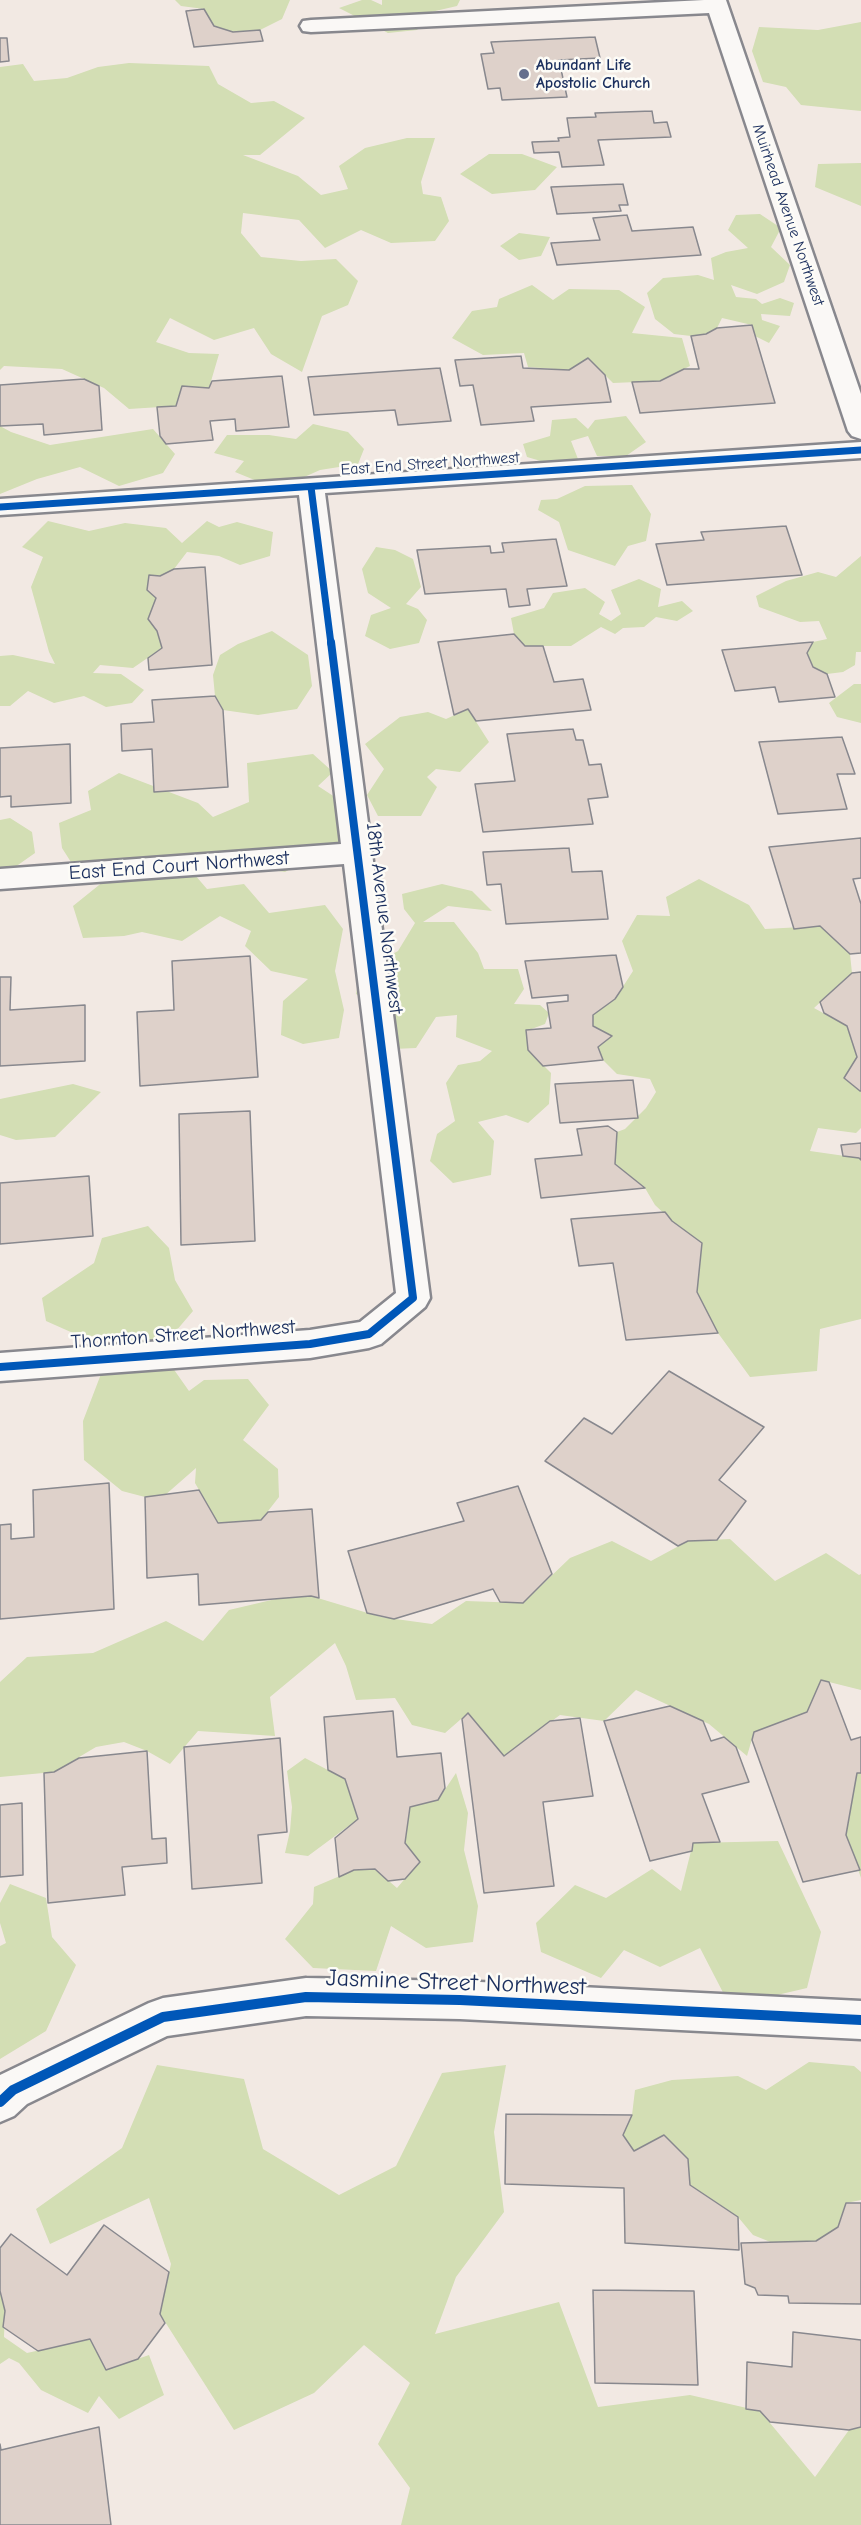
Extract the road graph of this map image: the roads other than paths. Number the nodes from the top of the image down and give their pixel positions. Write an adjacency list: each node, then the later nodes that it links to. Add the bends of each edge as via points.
1 (716, 3): 2 (street, via 524,17); 3 (street, Muirhead Avenue Northwest)
2 (311, 26)
3 (861, 431)
4 (861, 450): 5 (street, East End Street Northwest)
5 (311, 487): 6 (street, East End Street Northwest); 7 (street, 18th Avenue Northwest)
6 (0, 507)
7 (358, 853): 8 (street, East End Court Northwest); 9 (street, 18th Avenue Northwest, via 413,1298)
8 (0, 879)
9 (369, 1334): 10 (street, Thornton Street Northwest, via 310,1344)
10 (0, 1367)
11 (861, 2020): 12 (street, Jasmine Street Northwest, via 460,2000 306,1997 163,2017 13,2090)
12 (0, 2102)

